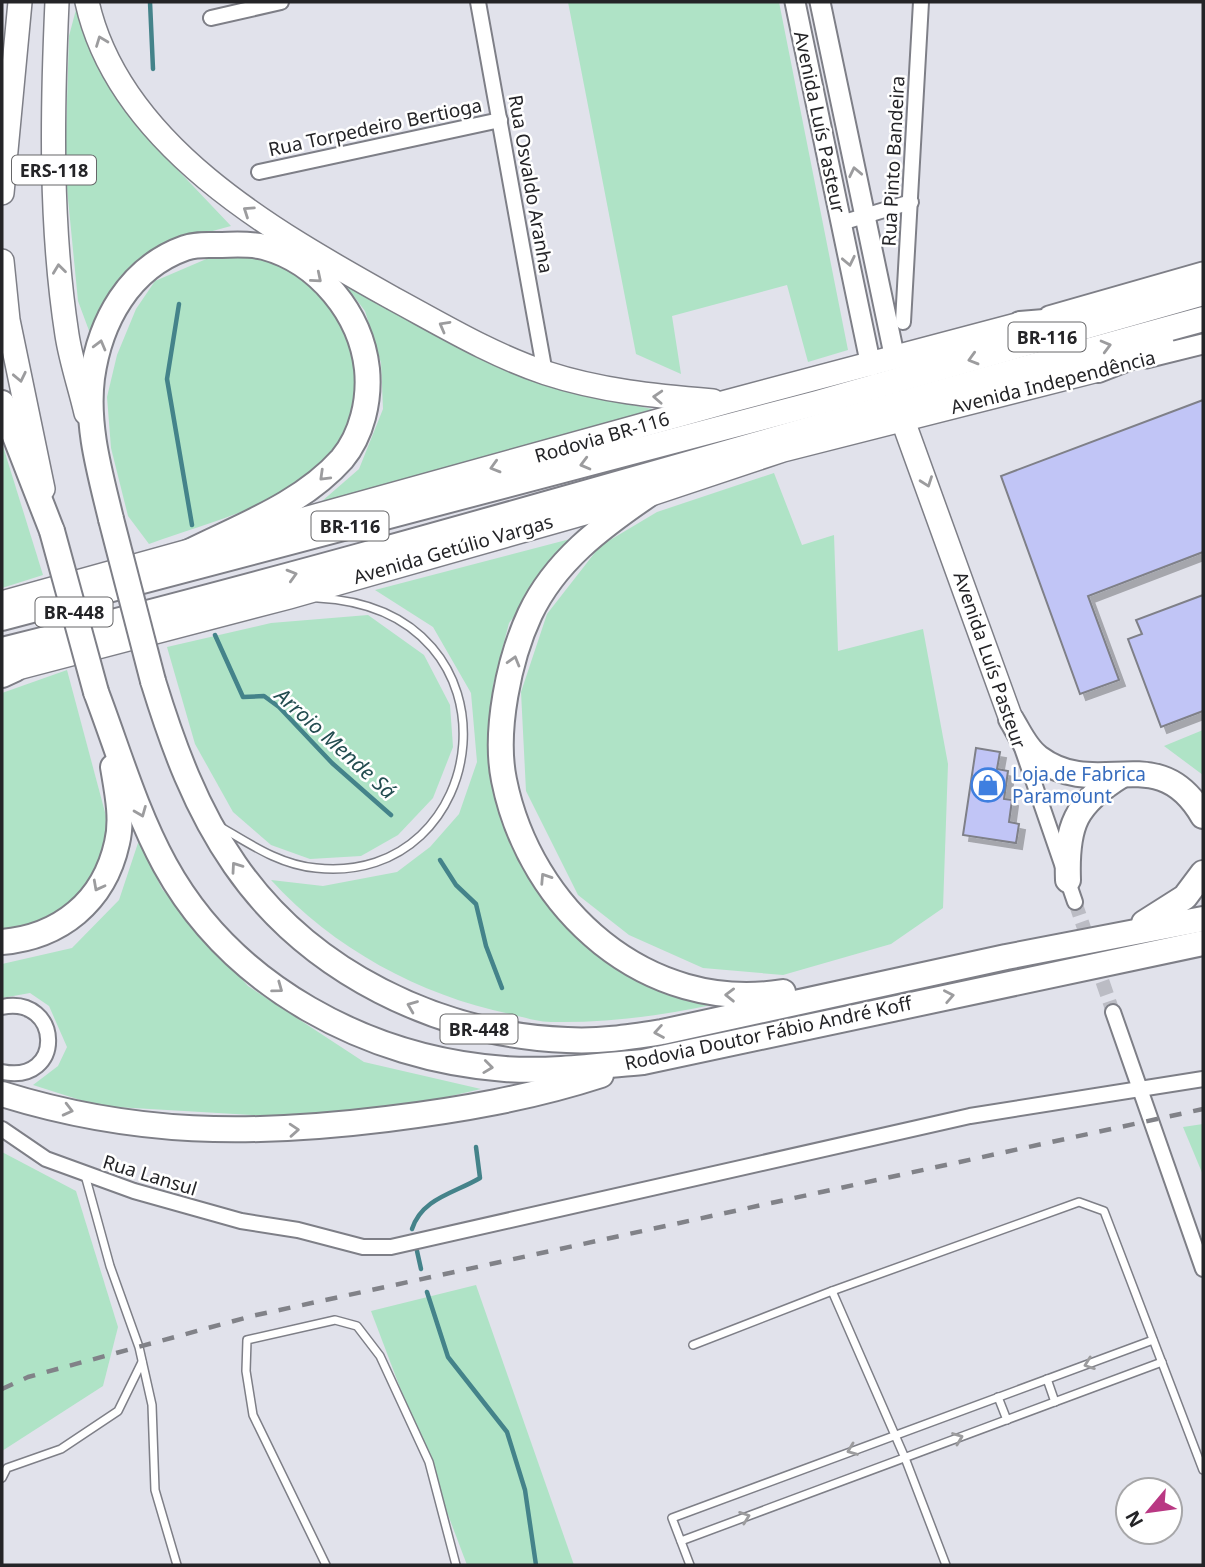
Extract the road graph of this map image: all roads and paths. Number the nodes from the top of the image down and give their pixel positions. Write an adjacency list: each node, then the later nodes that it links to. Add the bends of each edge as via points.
1 (20, 2): 12 (highway, ERS-118)
2 (57, 2): 32 (highway, ERS-118, one-way to 2, via 68,337 58,257 53,88)
3 (87, 2): 28 (highway, one-way to 3, via 486,350 244,209 188,161 141,111 104,50)
4 (281, 2): 9 (street)
5 (478, 2): 10 (street, Rua Osvaldo Aranha)
6 (795, 2): 15 (main road, Avenida Luís Pasteur)
7 (820, 2): 14 (main road, Avenida Luís Pasteur, one-way to 7)
8 (921, 2): 13 (street, Rua Pinto Bandeira)
9 (211, 18)
10 (500, 120): 11 (street, Rua Torpedeiro Bertioga); 28 (street, Rua Osvaldo Aranha)
11 (259, 172)
12 (2, 193)
13 (911, 202): 14 (street); 21 (street, Rua Pinto Bandeira)
14 (864, 217): 15 (street); 25 (main road, Avenida Luís Pasteur)
15 (841, 223): 26 (main road, Avenida Luís Pasteur, one-way to 26)
16 (2, 261): 35 (highway, one-way to 35, via 8,320)
17 (1203, 272): 22 (main road, Rodovia BR-116)
18 (1203, 293): 19 (highway, Rodovia BR-116 / BR-116)
19 (1122, 316): 22 (highway, BR-116); 39 (highway, Rodovia BR-116 / BR-116, one-way to 39, via 804,407)
20 (1203, 319): 40 (highway, BR-116, one-way to 20, via 227,594)
21 (903, 323)
22 (1020, 324): 25 (highway, Rodovia BR-116)
23 (1203, 328): 27 (highway, BR-116)
24 (1203, 344): 27 (main road, Avenida Independência)
25 (895, 359): 26 (highway, Rodovia BR-116)
26 (871, 366): 29 (highway, Rodovia BR-116)
27 (1098, 370): 31 (highway, Avenida Independência)
28 (545, 373): 29 (highway, one-way to 28, via 643,396)
29 (726, 402): 36 (highway, Rodovia BR-116, one-way to 36)
30 (2, 403): 35 (highway)
31 (902, 418): 33 (highway, Avenida Getúlio Vargas, via 783,450); 41 (highway, Avenida Luís Pasteur, one-way to 41)
32 (92, 436): 34 (highway, ERS-118); 36 (highway, one-way to 36, via 92,380 105,326 138,276 161,259 200,243 265,247 311,272 346,307 358,331 368,385 366,409 344,457 289,502)
33 (648, 495): 37 (highway, Avenida Getúlio Vargas); 52 (highway, one-way to 33, via 824,985 767,995 720,995 643,971 610,952 571,915 542,874 520,831 503,779 502,735 506,688 526,626 568,557)
34 (111, 519): 45 (highway, Rodovia Doutor Fábio André Koff / BR-448, bridge, via 153,681 183,770)
35 (52, 531): 42 (highway, Rodovia Doutor Fábio André Koff / BR-448, bridge)
36 (189, 552): 38 (highway, Rodovia BR-116)
37 (289, 597): 40 (highway, Avenida Getúlio Vargas); 45 (lane, via 351,600 404,623 427,642 441,659 463,714 457,782 411,842 359,867 315,868 290,863 269,856)
38 (2, 603)
39 (2, 618)
40 (5, 666)
41 (1011, 719): 43 (highway, via 1029,748 1055,768 1077,774); 47 (street, Avenida Luís Pasteur)
42 (108, 725): 50 (highway, one-way to 50, via 119,810 117,843 96,892 82,910 49,932); 55 (highway, Rodovia Doutor Fábio André Koff / BR-448, one-way to 55, via 143,818 187,900 212,932 282,992 347,1031 438,1059 506,1069)
43 (1123, 775): 44 (highway, via 1144,772 1177,785 1193,797); 47 (highway, via 1089,798 1073,821 1067,848)
44 (1203, 816)
45 (207, 818): 52 (highway, Rodovia Doutor Fábio André Koff / BR-448, one-way to 45, via 615,1039 569,1041 487,1031 397,1000 317,951 255,892)
46 (1203, 873): 49 (highway, via 1185,897)
47 (1071, 891)
48 (1203, 919): 49 (highway, Rodovia Doutor Fábio André Koff / BR-448)
49 (1125, 933): 52 (highway, Rodovia Doutor Fábio André Koff / BR-448)
50 (2, 942)
51 (1203, 943): 55 (highway, Rodovia Doutor Fábio André Koff / BR-448, one-way to 51)
52 (845, 992)
53 (2, 1007): 56 (street, via 34,1010 49,1042 37,1067 16,1074)
54 (1113, 1012): 58 (street)
55 (643, 1062): 59 (highway, BR-448, one-way to 55, via 117,1122 177,1129 289,1130 446,1112 546,1093)
56 (2, 1072)
57 (1203, 1079): 58 (street, Rua Lansul)
58 (1140, 1088): 61 (street, Rua Lansul, via 970,1116 391,1247 363,1247 202,1212); 62 (street)
59 (2, 1094)
60 (2, 1129): 61 (street, Rua Lansul, via 46,1159)
61 (85, 1175): 66 (lane)
62 (1203, 1269)
63 (832, 1291): 64 (lane, via 1079,1202 1104,1211); 65 (lane); 72 (lane)
64 (1153, 1340): 67 (lane); 68 (lane, one-way to 68)
65 (693, 1345)
66 (142, 1361): 75 (lane, via 117,1411 61,1449 7,1468); 77 (lane, via 152,1405 155,1490)
67 (1162, 1362): 70 (lane); 74 (lane)
68 (1047, 1379): 69 (lane); 70 (lane)
69 (998, 1397): 71 (lane); 72 (lane)
70 (1055, 1402): 71 (lane)
71 (1007, 1420): 73 (lane, one-way to 71)
72 (892, 1434): 73 (lane); 76 (lane, one-way to 76, via 672,1518)
73 (905, 1458): 76 (lane, one-way to 73); 81 (lane)
74 (1203, 1470)
75 (2, 1478)
76 (681, 1541): 80 (lane)
77 (177, 1565)
78 (326, 1565): 79 (lane, via 253,1415 247,1340 335,1320 356,1326 380,1356 429,1462)
79 (456, 1565)
80 (690, 1565)
81 (946, 1565)

